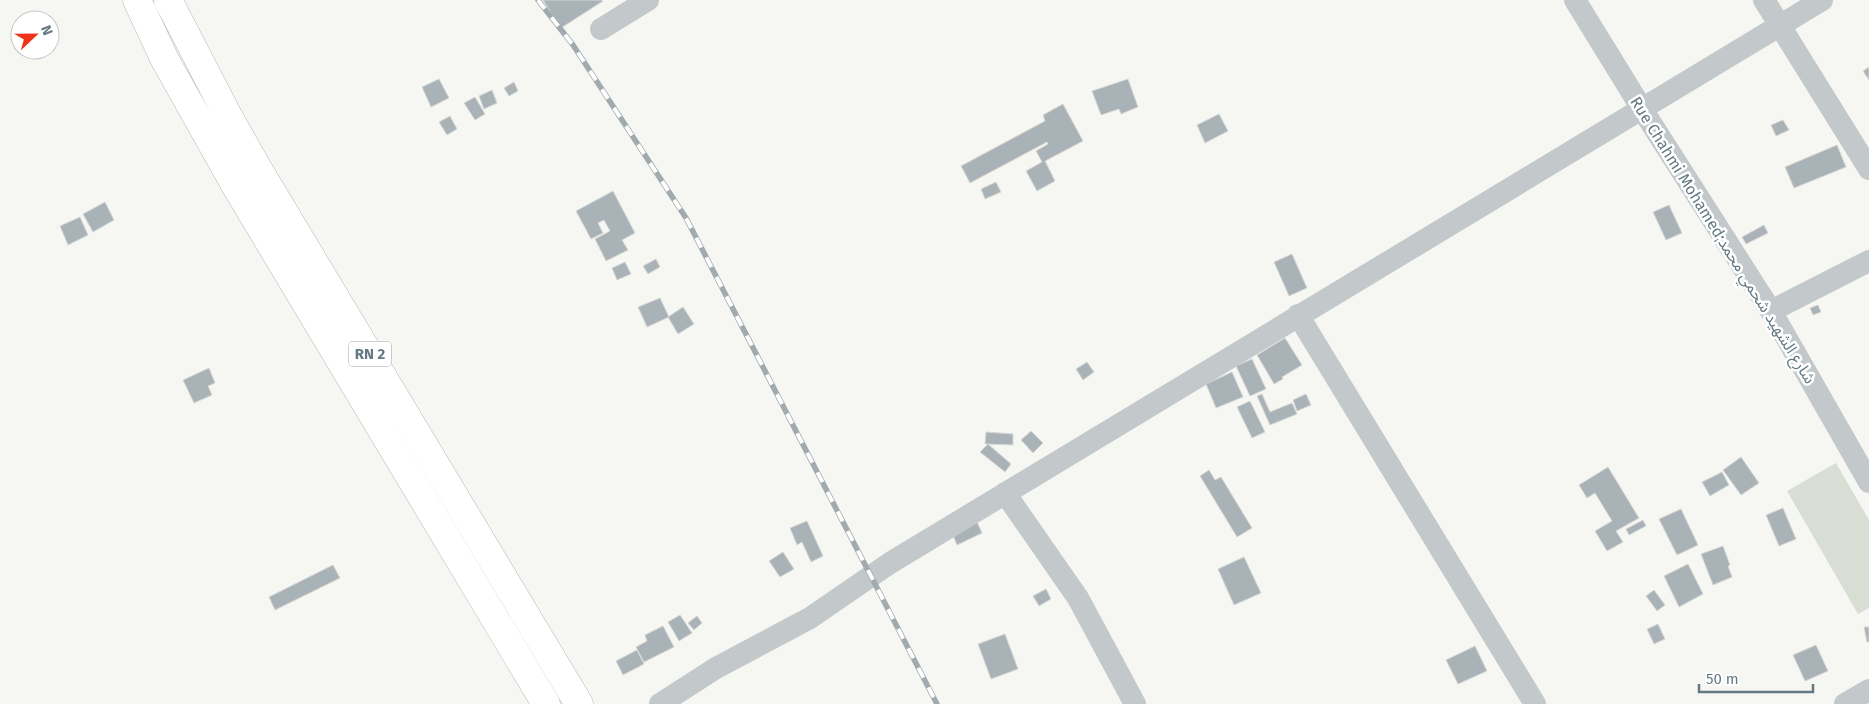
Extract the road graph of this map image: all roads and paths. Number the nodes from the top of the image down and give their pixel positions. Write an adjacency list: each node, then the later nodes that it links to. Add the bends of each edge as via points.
1 (136, 0): 17 (highway, RN 2, via 165,60 234,183)
2 (168, 0): 18 (highway, RN 2, via 258,168)
3 (648, 0): 8 (street)
4 (1575, 0): 9 (street, Rue Chahmi Mohamed;شارع الشهيد شحمي محمد)
5 (1764, 0): 7 (street)
6 (1822, 0): 7 (street)
7 (1779, 25): 9 (street); 10 (street)
8 (601, 29)
9 (1642, 109): 12 (street, Rue Chahmi Mohamed;شارع الشهيد شحمي محمد); 13 (street)
10 (1869, 169)
11 (1869, 261): 12 (street)
12 (1771, 311): 14 (street, Rue Chahmi Mohamed;شارع الشهيد شحمي محمد)
13 (1298, 315): 15 (street); 21 (street)
14 (1869, 482)
15 (1005, 493): 19 (street, via 890,563 810,618 716,668); 20 (street, via 1078,598)
16 (1869, 690): 22 (street)
17 (546, 704)
18 (579, 704)
19 (660, 704)
20 (1135, 704)
21 (1535, 704)
22 (1845, 704)

